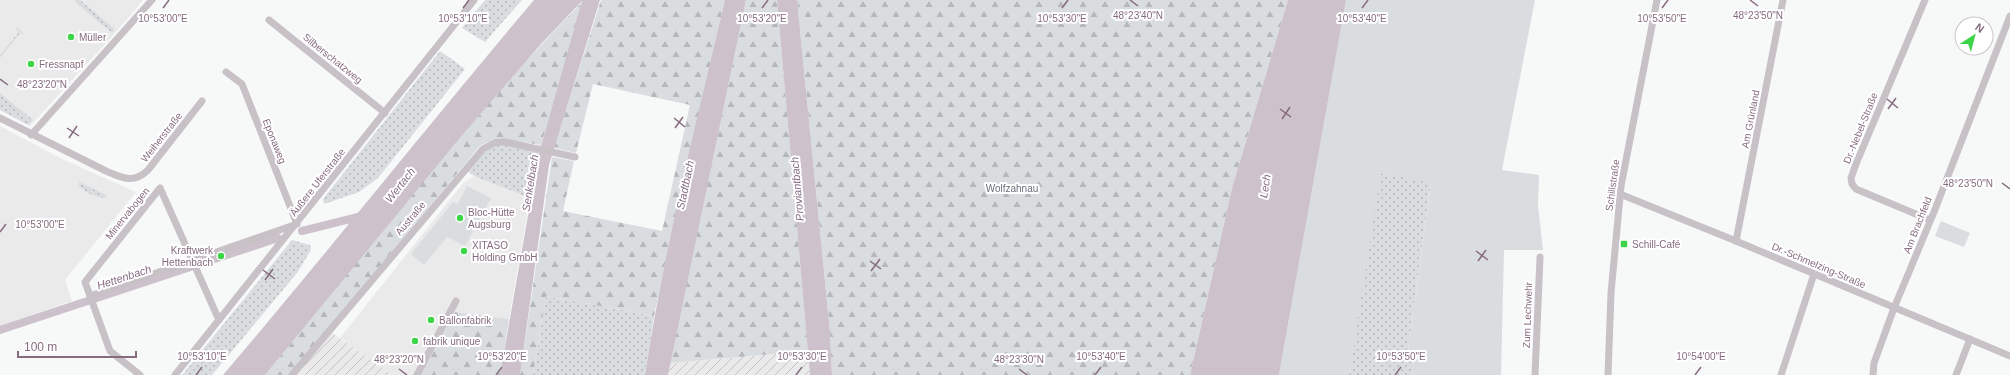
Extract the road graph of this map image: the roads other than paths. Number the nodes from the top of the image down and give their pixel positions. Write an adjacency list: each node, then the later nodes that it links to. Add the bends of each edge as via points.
1 (152, 0): 12 (street)
2 (474, 0): 10 (street, Äußere Uferstraße)
3 (1657, 0): 14 (street, Schillstraße)
4 (1782, 0): 17 (street, Am Grünland)
5 (1925, 0): 15 (street, Dr.-Nebel-Straße, via 1851,178 1856,189)
6 (2010, 16): 15 (street, Am Brachfeld)
7 (269, 20): 10 (street, Silberschatzweg)
8 (226, 72): 16 (street, Eponaweg, via 242,84)
9 (202, 101): 12 (street, Weiherstraße, via 148,170 136,179 129,180 115,175)
10 (385, 113): 16 (street, Äußere Uferstraße)
11 (0, 118): 12 (street, Weiherstraße)
12 (31, 134)
13 (575, 157): 29 (street, Austraße, via 505,142 496,142 483,148)
14 (1620, 194): 17 (street, Dr.-Schmelzing-Straße); 32 (street, Schillstraße, via 1611,293)
15 (1930, 220): 23 (street, Am Brachfeld)
16 (297, 224): 19 (street); 24 (street, Äußere Uferstraße)
17 (1736, 241): 20 (street, Dr.-Schmelzing-Straße)
18 (1540, 257): 31 (street, Zum Lechwehr)
19 (192, 260): 21 (street); 21 (street, Minervabogen, via 160,188 85,282); 24 (street)
20 (1814, 274): 23 (street, Dr.-Schmelzing-Straße); 33 (street)
21 (90, 296): 27 (street, via 110,351)
22 (456, 301): 30 (street)
23 (1894, 308): 25 (street, Dr.-Schmelzing-Straße); 34 (street, Am Brachfeld, via 1874,363)
24 (218, 320): 28 (street, Äußere Uferstraße)
25 (1970, 339): 26 (street, Dr.-Schmelzing-Straße); 35 (street)
26 (2010, 356)
27 (140, 375)
28 (175, 375)
29 (292, 375)
30 (417, 375)
31 (1535, 375)
32 (1608, 375)
33 (1781, 375)
34 (1873, 375)
35 (1956, 375)

